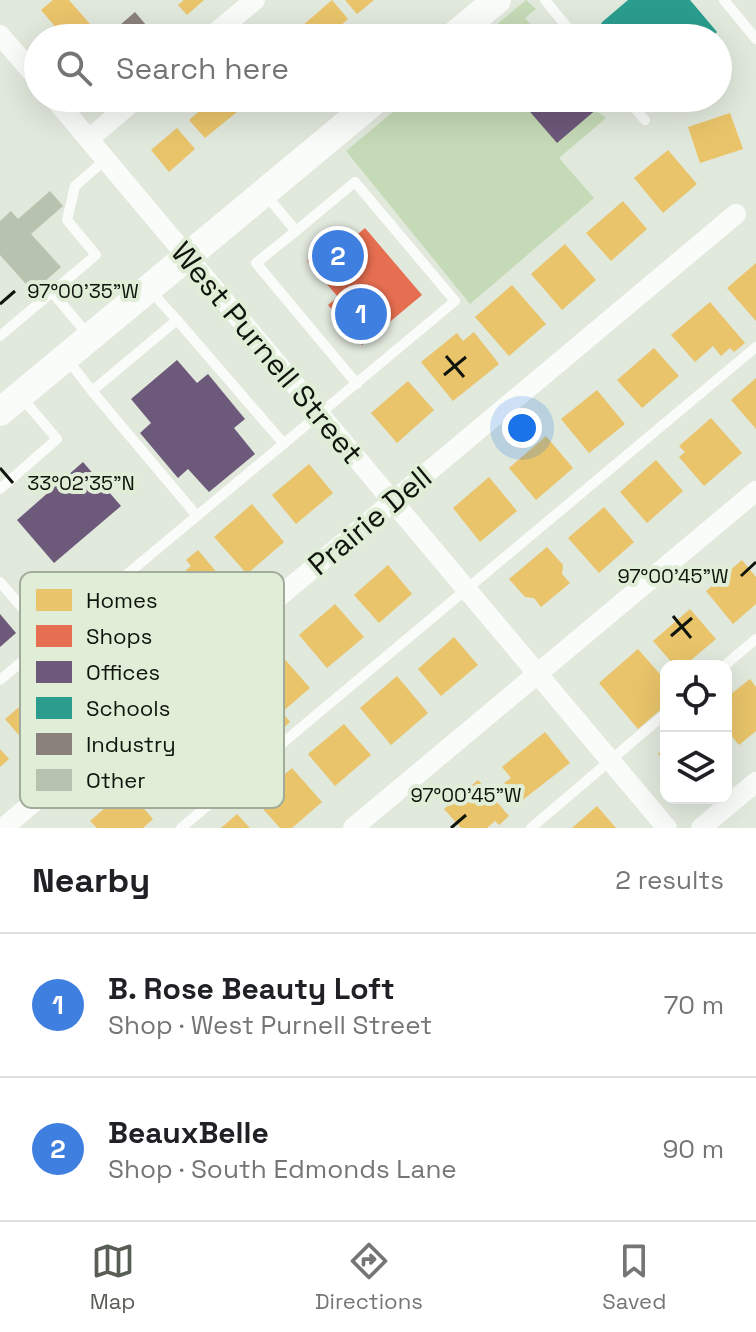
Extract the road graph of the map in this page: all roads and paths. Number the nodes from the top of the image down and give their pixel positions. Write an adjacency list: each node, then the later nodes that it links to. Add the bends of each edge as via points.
1 (255, 0): 5 (street)
2 (497, 0): 6 (street)
3 (545, 0): 7 (lane)
4 (724, 0): 9 (lane)
5 (226, 24)
6 (468, 24)
7 (565, 24)
8 (0, 35): 10 (street)
9 (756, 39)
10 (8, 60)
11 (66, 112): 16 (street, West Purnell Street)
12 (121, 112): 16 (street)
13 (361, 112): 18 (street)
14 (638, 112): 15 (lane)
15 (645, 120)
16 (89, 139): 17 (street, West Purnell Street)
17 (105, 160): 21 (street, West Purnell Street); 23 (lane, via 75,186 67,220 96,255)
18 (263, 192): 20 (lane); 21 (street)
19 (736, 214): 36 (street, Prairie Dell)
20 (296, 231): 29 (lane, via 256,263); 29 (lane, via 355,182 455,301)
21 (186, 257): 22 (street); 32 (street, West Purnell Street)
22 (148, 288): 24 (lane); 26 (street)
23 (52, 292): 25 (lane); 26 (lane)
24 (177, 320): 30 (lane); 33 (lane)
25 (0, 336)
26 (90, 337): 28 (street)
27 (756, 347): 40 (lane)
28 (66, 357): 30 (lane); 31 (street)
29 (357, 384): 32 (lane)
30 (92, 391): 37 (lane)
31 (10, 404): 34 (lane, via 57,439)
32 (319, 416): 33 (lane); 36 (street, West Purnell Street)
33 (284, 444): 37 (lane)
34 (0, 489)
35 (756, 491): 46 (street)
36 (392, 503): 40 (street, West Purnell Street); 41 (street, Prairie Dell)
37 (197, 516): 38 (lane)
38 (130, 572)
39 (0, 582): 42 (lane)
40 (465, 589): 46 (street, West Purnell Street); 49 (lane)
41 (284, 593)
42 (20, 605)
43 (756, 639): 44 (lane)
44 (731, 660)
45 (20, 663): 47 (lane)
46 (537, 674): 50 (street, West Purnell Street); 56 (street)
47 (0, 680)
48 (660, 718): 50 (lane)
49 (284, 741)
50 (609, 761): 57 (lane); 58 (street, West Purnell Street)
51 (756, 782): 59 (street)
52 (27, 808): 54 (street, Prairie Dell)
53 (205, 808): 55 (lane)
54 (3, 828)
55 (181, 828)
56 (353, 828)
57 (531, 828)
58 (667, 828)
59 (701, 828)

